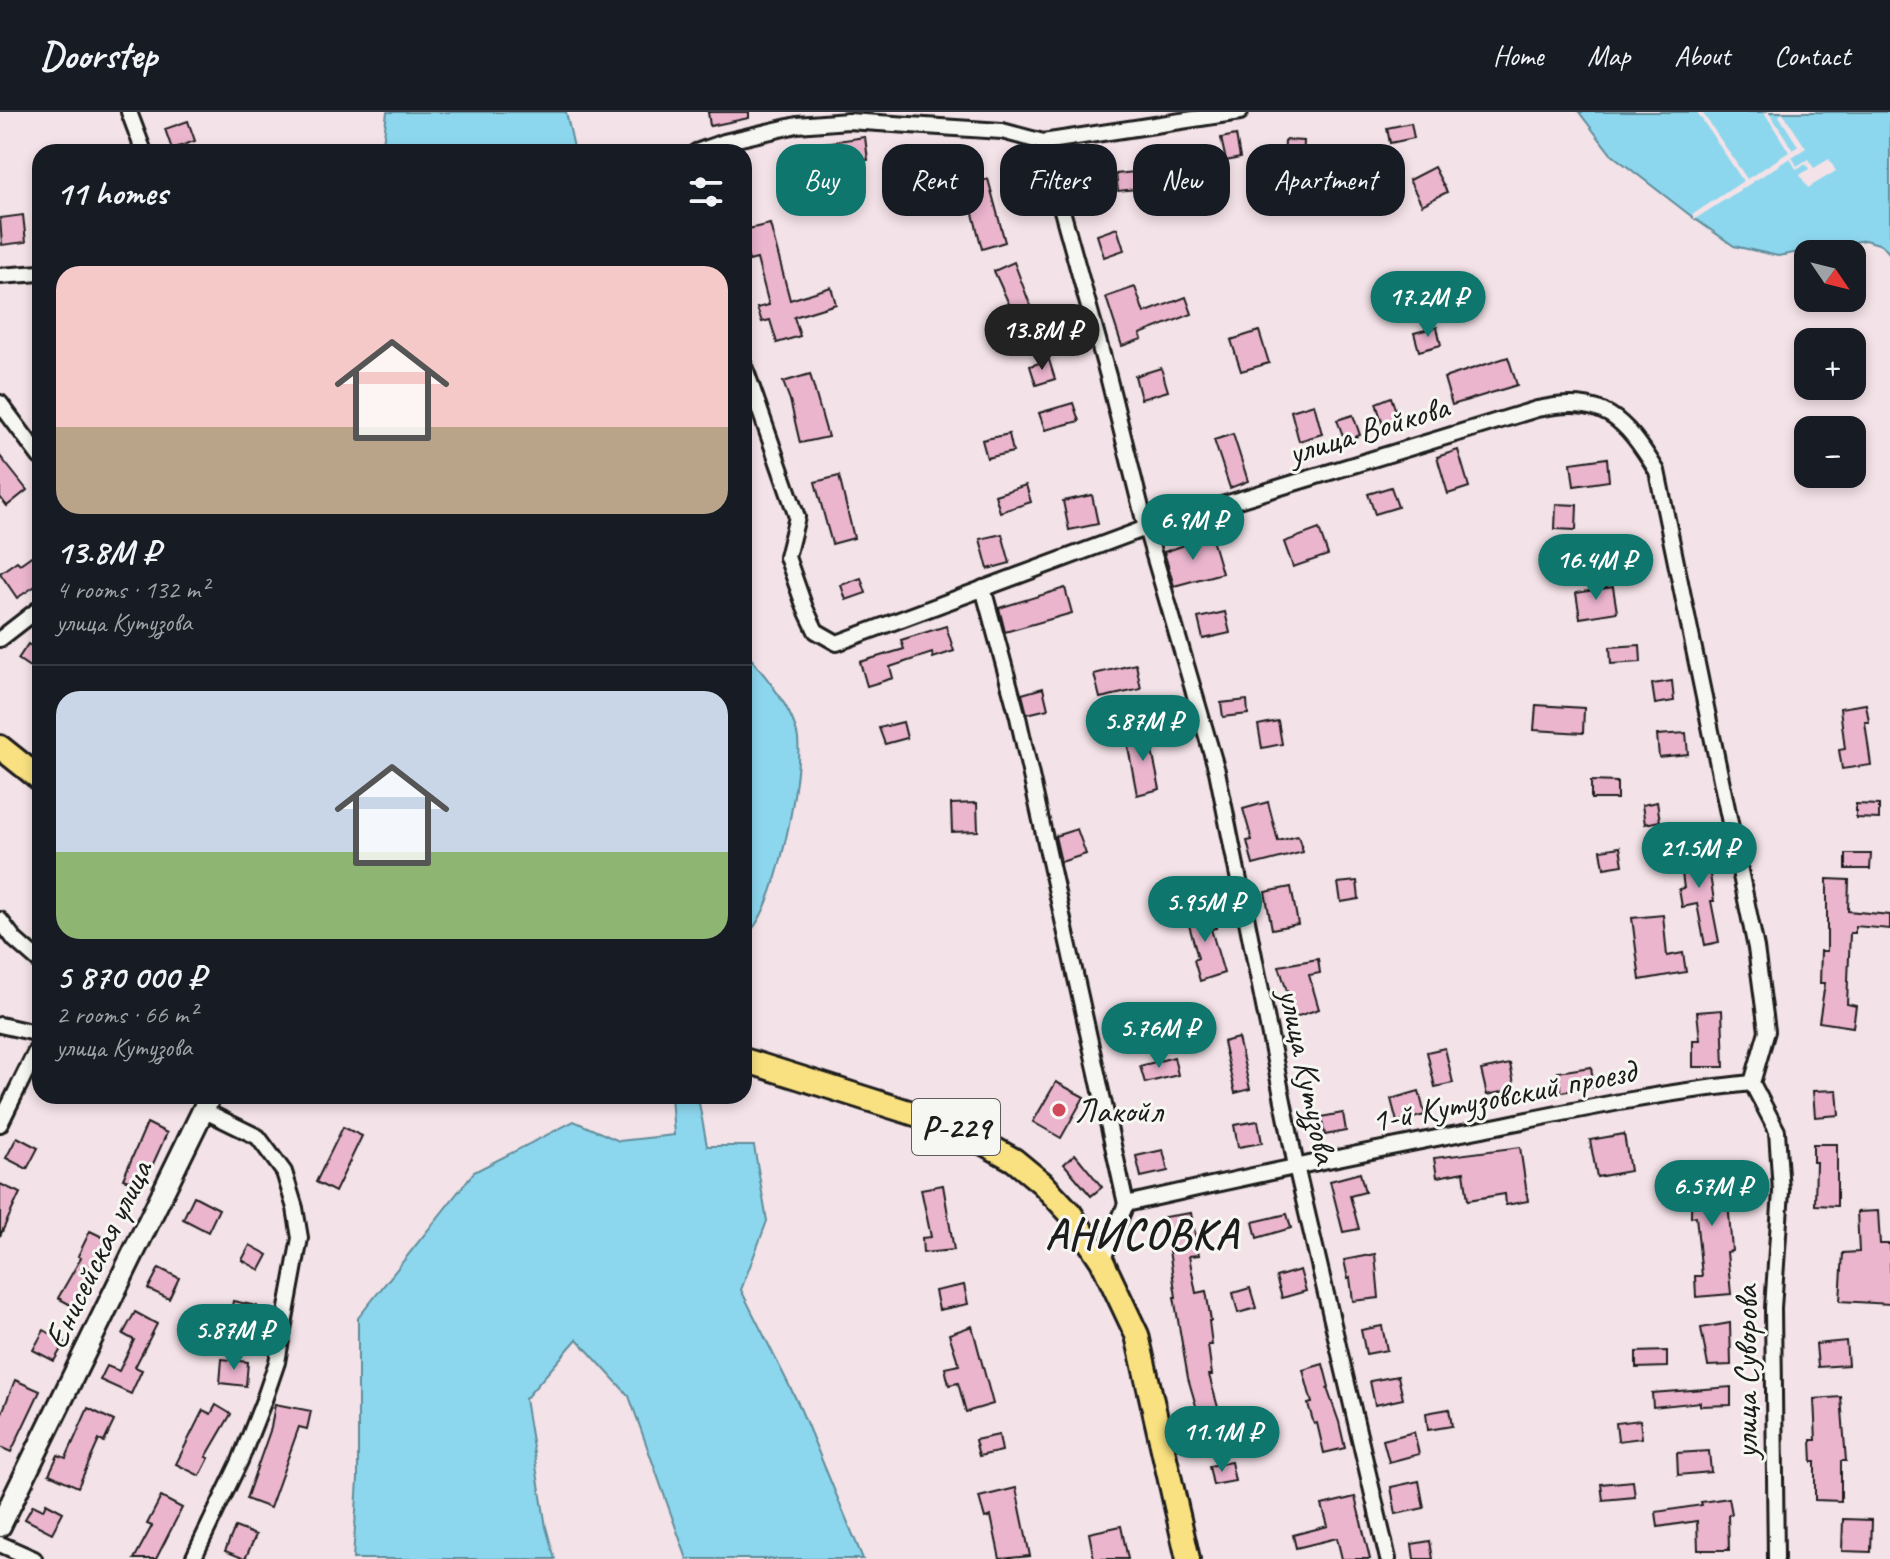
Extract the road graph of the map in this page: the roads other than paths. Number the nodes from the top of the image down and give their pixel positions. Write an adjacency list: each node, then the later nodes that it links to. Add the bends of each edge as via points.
1 (129, 112): 4 (street)
2 (1240, 112): 3 (street)
3 (1043, 142): 5 (street, via 1002,131 848,121 797,125); 11 (street, улица Кутузова)
4 (141, 144)
5 (726, 144)
6 (32, 274): 7 (street)
7 (0, 276)
8 (752, 388): 12 (street, улица Войкова, via 797,517 787,557 816,631 837,643)
9 (0, 403): 10 (street)
10 (32, 446)
11 (1146, 528): 12 (street, улица Войкова); 23 (street, улица Войкова, via 1537,409 1572,404 1604,410 1639,442 1657,471 1756,948 1767,1031); 27 (street, улица Кутузова, via 1217,771)
12 (983, 588): 28 (street, via 1018,717)
13 (32, 614): 14 (street)
14 (0, 639)
15 (0, 747): 16 (main road)
16 (32, 773)
17 (0, 920): 18 (street)
18 (32, 955)
19 (0, 1025): 20 (street)
20 (32, 1032)
21 (32, 1059): 26 (street)
22 (754, 1063): 29 (main road, Р-229, via 953,1126 1014,1160 1070,1213)
23 (1752, 1083): 27 (street, 1-й Кутузовский проезд, via 1672,1092); 36 (street, улица Суворова, via 1777,1131 1781,1191 1773,1308)
24 (206, 1104): 30 (street, Енисейская улица)
25 (208, 1104): 33 (street, via 258,1137 284,1172 300,1238 273,1375 240,1461)
26 (0, 1124)
27 (1296, 1166): 28 (street, 1-й Кутузовский проезд); 35 (street, улица Кутузова)
28 (1126, 1204): 29 (street)
29 (1102, 1261): 34 (main road, Р-229, via 1137,1335)
30 (0, 1526)
31 (0, 1544): 32 (street)
32 (34, 1559)
33 (193, 1559)
34 (1188, 1559)
35 (1388, 1559)
36 (1776, 1559)

